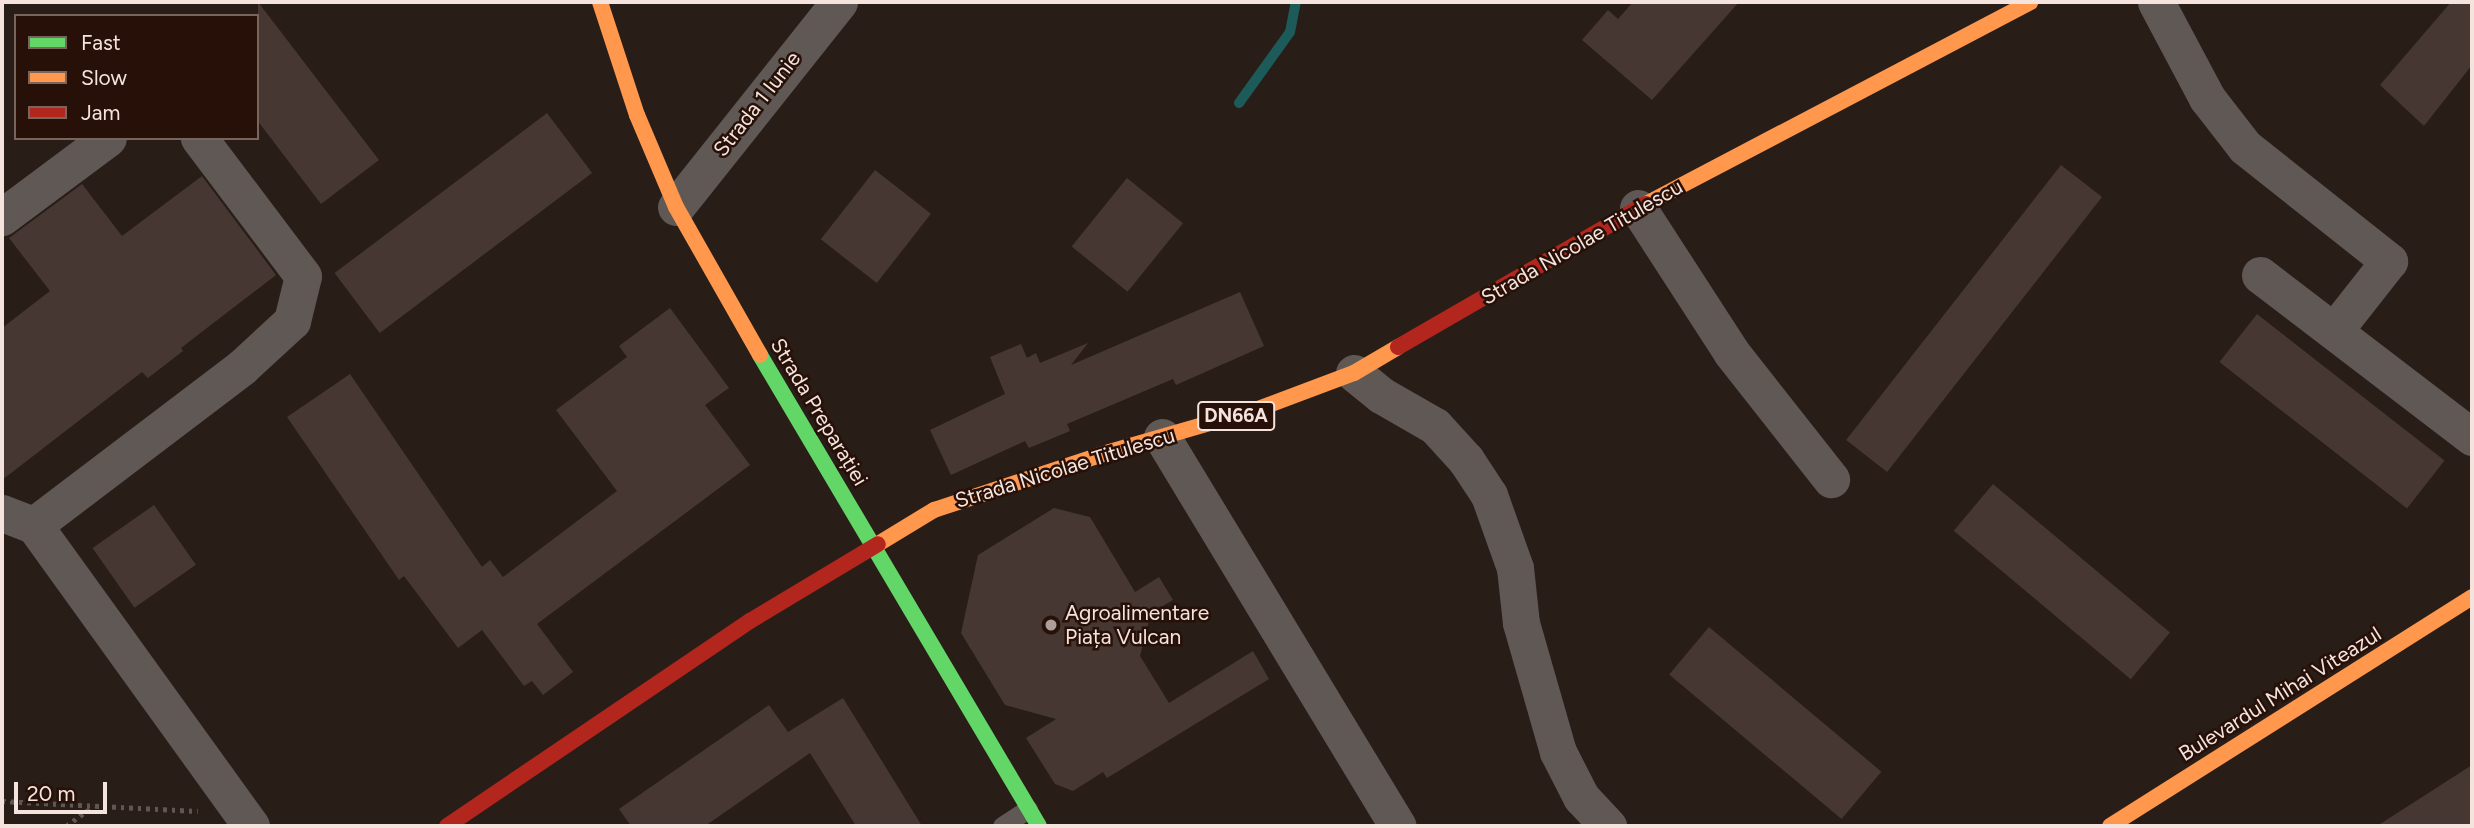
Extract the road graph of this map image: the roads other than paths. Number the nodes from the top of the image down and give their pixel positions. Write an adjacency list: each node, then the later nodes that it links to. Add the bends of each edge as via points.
1 (600, 2): 7 (main road, Strada Preparației, via 637,115)
2 (839, 2): 7 (street, Strada 1 Iunie)
3 (2156, 2): 11 (street, via 2207,98 2245,147 2389,261)
4 (2016, 5): 8 (main road, Strada Nicolae Titulescu / DN66A)
5 (105, 140): 9 (street)
6 (201, 140): 16 (street, via 303,276 292,321 242,367)
7 (676, 207): 17 (main road, Strada Preparației)
8 (1639, 208): 12 (main road, Strada Nicolae Titulescu / DN66A); 15 (street, via 1731,352)
9 (2, 217)
10 (2260, 275): 11 (street)
11 (2334, 331): 14 (street)
12 (1354, 373): 13 (main road, Strada Nicolae Titulescu / DN66A, via 1280,402); 25 (street, via 1381,395 1435,426 1489,495 1515,568 1521,622 1558,752 1581,797)
13 (1162, 437): 17 (main road, Strada Nicolae Titulescu / DN66A, via 951,503); 24 (street)
14 (2472, 437)
15 (1831, 479)
16 (18, 519): 20 (street)
17 (873, 544): 19 (main road, Strada Preparației); 21 (main road, Strada Nicolae Titulescu / DN66A, via 715,644)
18 (2472, 597): 26 (main road, Bulevardul Mihai Viteazul)
19 (1028, 809): 22 (lane); 23 (main road, Strada Preparației)
20 (246, 820)
21 (447, 826)
22 (1002, 826)
23 (1039, 826)
24 (1398, 826)
25 (1608, 826)
26 (2110, 826)

